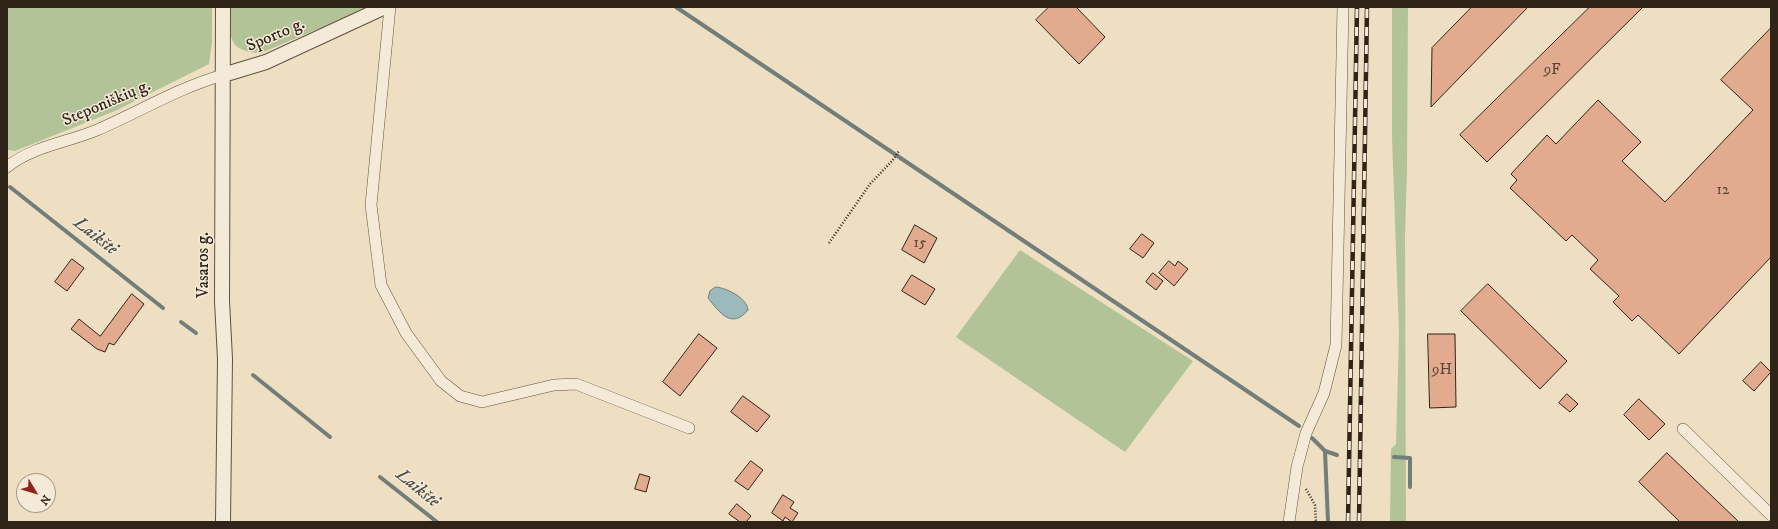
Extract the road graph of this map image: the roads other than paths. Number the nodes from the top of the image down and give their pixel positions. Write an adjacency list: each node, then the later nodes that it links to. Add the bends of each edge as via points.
1 (223, 7): 5 (street, Vasaros g.)
2 (385, 7): 5 (street, Sporto g., via 266,62)
3 (390, 7): 7 (street, via 371,205 382,285 406,333 441,381 460,396 482,402 554,385 576,384)
4 (1343, 7): 11 (street, via 1336,345 1324,393 1306,433)
5 (223, 75): 6 (street, Steponiškių g., via 96,130 28,152); 10 (street, Vasaros g.)
6 (7, 167)
7 (689, 428)
8 (1683, 429): 9 (street)
9 (1771, 515)
10 (223, 522)
11 (1289, 522)

